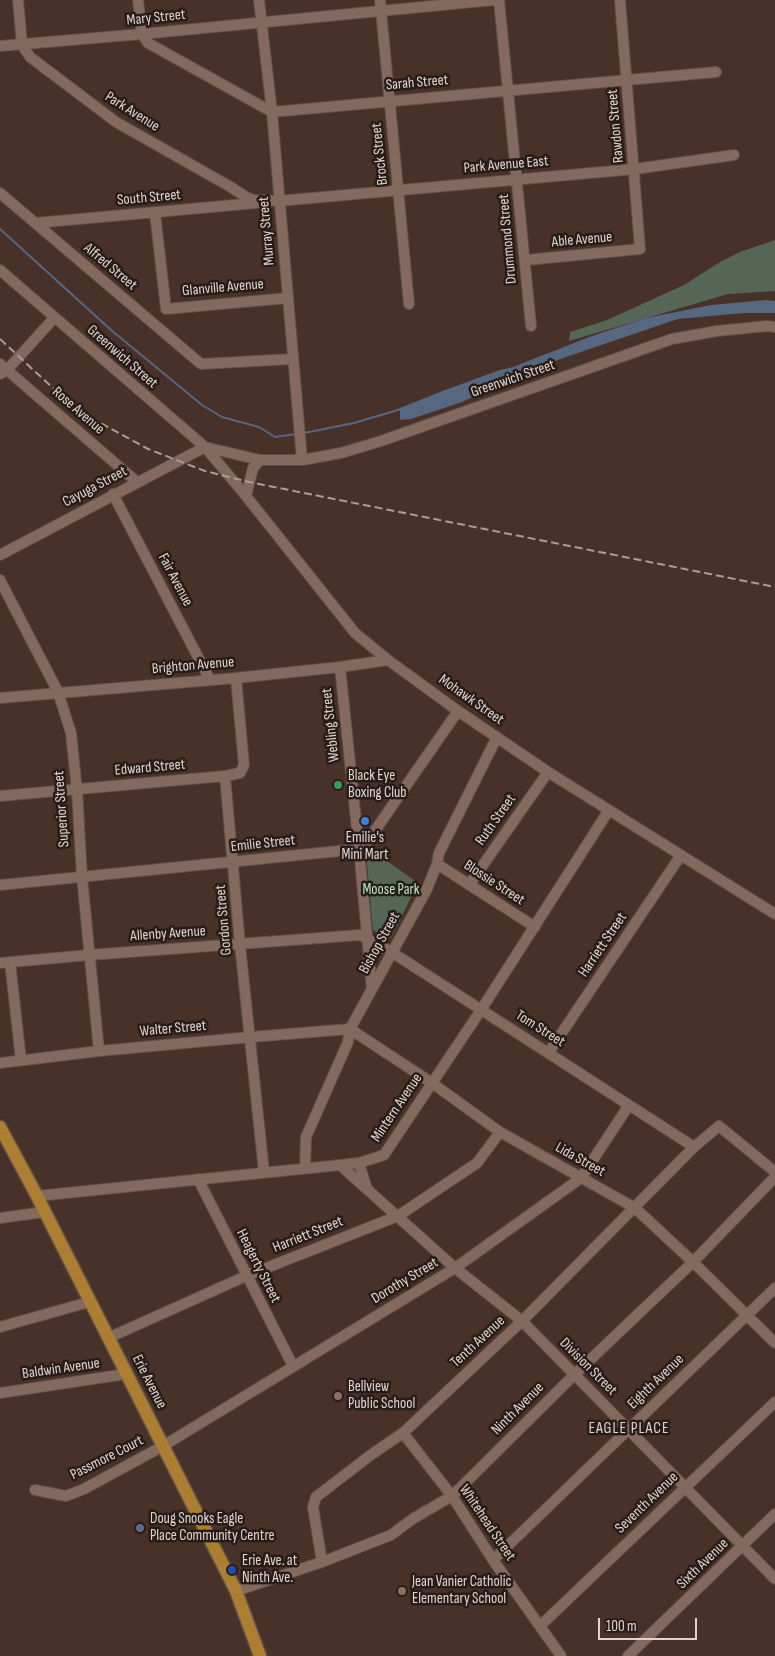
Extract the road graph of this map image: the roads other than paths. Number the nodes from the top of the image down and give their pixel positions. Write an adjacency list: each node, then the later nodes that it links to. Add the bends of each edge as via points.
1 (18, 0): 10 (street)
2 (138, 0): 9 (street)
3 (259, 0): 8 (street, Murray Street)
4 (494, 0): 7 (street, Mary Street)
5 (499, 0): 14 (street, Drummond Street)
6 (620, 0): 13 (street, Rawdon Street)
7 (381, 5): 8 (street, Mary Street); 15 (street, Brock Street)
8 (261, 22): 9 (street, Mary Street); 16 (street, Murray Street)
9 (142, 34): 10 (street, Mary Street); 16 (street, via 148,43)
10 (22, 45): 11 (street, Mary Street); 23 (street, Park Avenue, via 30,57 116,122 248,198)
11 (0, 46)
12 (716, 72): 13 (street, Sarah Street)
13 (626, 79): 14 (street, Sarah Street); 18 (street, Rawdon Street)
14 (508, 90): 15 (street, Sarah Street); 19 (street, Drummond Street)
15 (390, 100): 16 (street, Sarah Street); 20 (street, Brock Street)
16 (272, 112): 22 (street, Murray Street)
17 (734, 155): 18 (street, Park Avenue East)
18 (635, 169): 19 (street, Park Avenue East); 26 (street, Rawdon Street)
19 (518, 179): 20 (street, Park Avenue East); 27 (street, Drummond Street)
20 (399, 189): 22 (street, Park Avenue East); 30 (street, Brock Street)
21 (0, 192): 25 (street, Alfred Street)
22 (279, 201): 23 (street, Park Avenue); 29 (street, Murray Street)
23 (266, 202): 24 (street, South Street)
24 (155, 213): 25 (street, South Street); 29 (street, Glanville Avenue, via 166,308)
25 (35, 223): 34 (street, Alfred Street, via 201,364)
26 (640, 249): 27 (street, Able Avenue)
27 (526, 260): 32 (street, Drummond Street)
28 (0, 270): 31 (street, Greenwich Street)
29 (288, 298): 34 (street, Murray Street)
30 (409, 304)
31 (54, 318): 35 (street); 36 (street, Greenwich Street)
32 (531, 326)
33 (775, 327): 37 (street, Greenwich Street, via 717,331 672,339 381,441 341,453)
34 (292, 359): 37 (street, Murray Street)
35 (2, 369): 39 (street, Rose Avenue)
36 (205, 448): 38 (street, Greenwich Street); 39 (street, Cayuga Street); 41 (street, Mohawk Street)
37 (302, 456): 38 (street, Greenwich Street)
38 (260, 460): 41 (street, via 253,468)
39 (137, 482): 40 (street, Cayuga Street)
40 (113, 494): 42 (street, Cayuga Street); 47 (street, Fair Avenue)
41 (246, 496): 44 (street, Mohawk Street, via 355,633)
42 (0, 555)
43 (0, 580): 48 (street, Superior Street)
44 (388, 660): 45 (street, Brighton Avenue); 50 (street, Mohawk Street)
45 (340, 667): 46 (street, Brighton Avenue); 57 (street, Webling Street)
46 (236, 678): 47 (street, Brighton Avenue); 53 (street, via 244,765 240,773)
47 (210, 680): 48 (street, Brighton Avenue)
48 (58, 692): 49 (street, Brighton Avenue); 54 (street, Superior Street, via 70,733)
49 (0, 698)
50 (458, 711): 51 (street, Mohawk Street); 57 (street)
51 (497, 737): 52 (street, Mohawk Street); 60 (street, Bishop Street, via 439,853)
52 (548, 772): 56 (street, Mohawk Street); 63 (street, Ruth Street)
53 (225, 776): 54 (street, Edward Street); 59 (street, Gordon Street)
54 (77, 790): 55 (street, Edward Street); 61 (street, Superior Street)
55 (0, 796)
56 (609, 810): 58 (street, Mohawk Street); 65 (street, Mintern Avenue)
57 (360, 849): 59 (street, Emilie Street); 66 (street, Webling Street)
58 (681, 855): 64 (street, Mohawk Street); 76 (street, Harriett Street)
59 (234, 862): 61 (street, Emilie Street); 67 (street, Gordon Street)
60 (437, 864): 63 (street, Blossie Street); 68 (street, Bishop Street)
61 (82, 877): 62 (street, Emilie Street); 69 (street, Superior Street)
62 (0, 885)
63 (469, 885): 65 (street, Blossie Street)
64 (775, 914)
65 (535, 927): 72 (street, Mintern Avenue)
66 (368, 938): 67 (street, Allenby Avenue, via 360,934); 68 (street, Tom Street); 71 (street, Webling Street)
67 (240, 945): 69 (street, Allenby Avenue); 74 (street, Gordon Street)
68 (393, 953): 71 (street, Bishop Street); 72 (street, Tom Street)
69 (90, 955): 70 (street, Allenby Avenue); 75 (street, Superior Street)
70 (5, 963): 77 (street)
71 (372, 989): 73 (street, Bishop Street)
72 (481, 1010): 76 (street, Tom Street); 79 (street, Mintern Avenue)
73 (350, 1030): 74 (street, Walter Street); 79 (street, Lida Street); 86 (street, Bishop Street, via 348,1042 306,1137)
74 (250, 1037): 75 (street, Walter Street); 87 (street, Gordon Street)
75 (99, 1051): 77 (street, Walter Street)
76 (549, 1052): 80 (street, Tom Street)
77 (21, 1060): 78 (street, Walter Street)
78 (0, 1063)
79 (432, 1083): 82 (street, Lida Street); 84 (street, Mintern Avenue, via 384,1155)
80 (629, 1105): 83 (street, Tom Street); 90 (street, Dorothy Street)
81 (0, 1127): 93 (main road, Erie Avenue)
82 (500, 1132): 90 (street, Lida Street); 96 (street, Harriett Street, via 477,1163)
83 (694, 1147): 88 (street, Tenth Avenue, via 719,1126); 94 (street, Tenth Avenue)
84 (359, 1163): 85 (street, Mintern Avenue); 92 (street)
85 (340, 1165): 86 (street, Mintern Avenue); 92 (street, Division Street)
86 (305, 1168): 87 (street, Mintern Avenue)
87 (264, 1172): 91 (street, Mintern Avenue)
88 (775, 1172)
89 (775, 1177): 98 (street, Ninth Avenue)
90 (581, 1178): 94 (street, Lida Street); 99 (street, Dorothy Street)
91 (198, 1179): 93 (street, Mintern Avenue); 100 (street, Heagerty Street)
92 (367, 1189): 96 (street, Division Street)
93 (37, 1196): 95 (main road, Erie Avenue)
94 (635, 1208): 98 (street, Lida Street); 104 (street, Tenth Avenue)
95 (44, 1212): 97 (street); 102 (main road, Erie Avenue)
96 (398, 1216): 99 (street, Division Street); 100 (street, Harriett Street)
97 (0, 1218)
98 (693, 1262): 103 (street, Lida Street); 110 (street, Ninth Avenue)
99 (455, 1268): 104 (street, Division Street); 108 (street, Dorothy Street)
100 (246, 1276): 106 (street, Harriett Street); 108 (street, Heagerty Street)
101 (775, 1288): 103 (street, Eighth Avenue)
102 (89, 1302): 105 (street); 106 (main road, Erie Avenue)
103 (746, 1315): 107 (street, Lida Street); 113 (street, Eighth Avenue)
104 (522, 1321): 110 (street, Division Street); 114 (street, Tenth Avenue)
105 (0, 1327)
106 (108, 1338): 109 (main road, Erie Avenue)
107 (775, 1343)
108 (293, 1366): 115 (street, Dorothy Street)
109 (126, 1374): 111 (street, Baldwin Avenue); 115 (main road, Erie Avenue)
110 (574, 1375): 113 (street, Division Street); 118 (street, Ninth Avenue)
111 (0, 1393)
112 (775, 1402): 116 (street, Seventh Avenue)
113 (629, 1429): 116 (street, Division Street); 121 (street, Eighth Avenue)
114 (403, 1433): 118 (street, Whitehead Street); 122 (street, Tenth Avenue, via 316,1497 313,1507)
115 (163, 1446): 117 (street, Passmore Court, via 66,1496); 124 (main road, Erie Avenue)
116 (685, 1486): 120 (street, Division Street); 125 (street, Seventh Avenue)
117 (35, 1490)
118 (452, 1496): 121 (street, Whitehead Street); 122 (street, Ninth Avenue, via 392,1534)
119 (775, 1514): 120 (street, Sixth Avenue)
120 (743, 1546): 123 (street, Division Street); 128 (street, Sixth Avenue)
121 (493, 1560): 125 (street, Whitehead Street)
122 (322, 1562): 124 (street, Ninth Avenue)
123 (775, 1579)
124 (236, 1591): 126 (main road, Erie Avenue)
125 (540, 1626): 127 (street, Whitehead Street)
126 (260, 1656)
127 (561, 1656)
128 (628, 1656)

